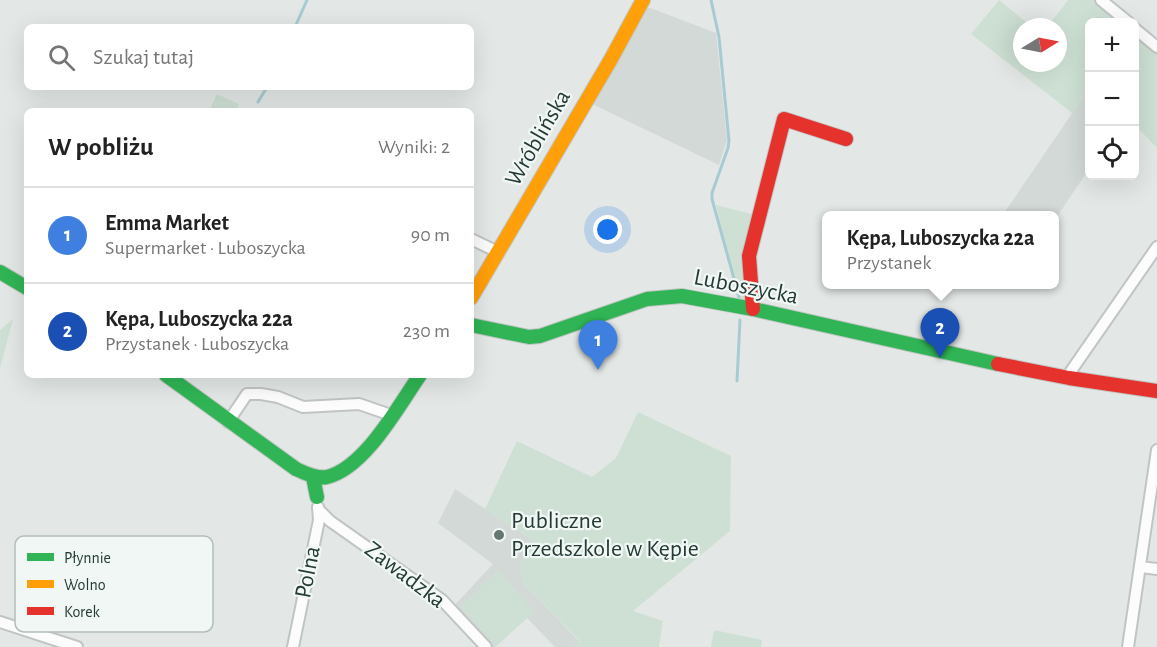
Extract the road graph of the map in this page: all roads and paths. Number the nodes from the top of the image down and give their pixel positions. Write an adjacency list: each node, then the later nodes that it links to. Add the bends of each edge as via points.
1 (643, 0): 9 (street, Wróblińska)
2 (1101, 0): 3 (street)
3 (1123, 18)
4 (1139, 32): 5 (street)
5 (1157, 47)
6 (846, 139): 13 (street, via 784,119 749,256)
7 (474, 241): 9 (street)
8 (1157, 247): 17 (street)
9 (498, 252): 12 (street, Wróblińska)
10 (0, 272): 11 (street)
11 (24, 286)
12 (474, 293)
13 (753, 309): 14 (street, Luboszycka, via 682,296 660,297 540,336); 17 (street, Luboszycka)
14 (474, 326)
15 (170, 378): 20 (street)
16 (418, 378): 19 (street)
17 (1069, 378): 18 (street, Luboszycka)
18 (1157, 391)
19 (391, 415): 20 (street, via 359,404 303,407 278,397 247,394); 22 (street, via 351,465 328,477)
20 (228, 422): 22 (street)
21 (1157, 450): 24 (street)
22 (313, 477): 23 (street)
23 (318, 503): 30 (street, Polna, via 319,520); 31 (street, Zawadzka, via 330,521 442,600)
24 (1141, 567): 25 (street); 32 (street)
25 (1157, 569)
26 (0, 621): 27 (street)
27 (15, 626)
28 (33, 632): 29 (street)
29 (77, 647)
30 (293, 647)
31 (486, 647)
32 (1128, 647)

